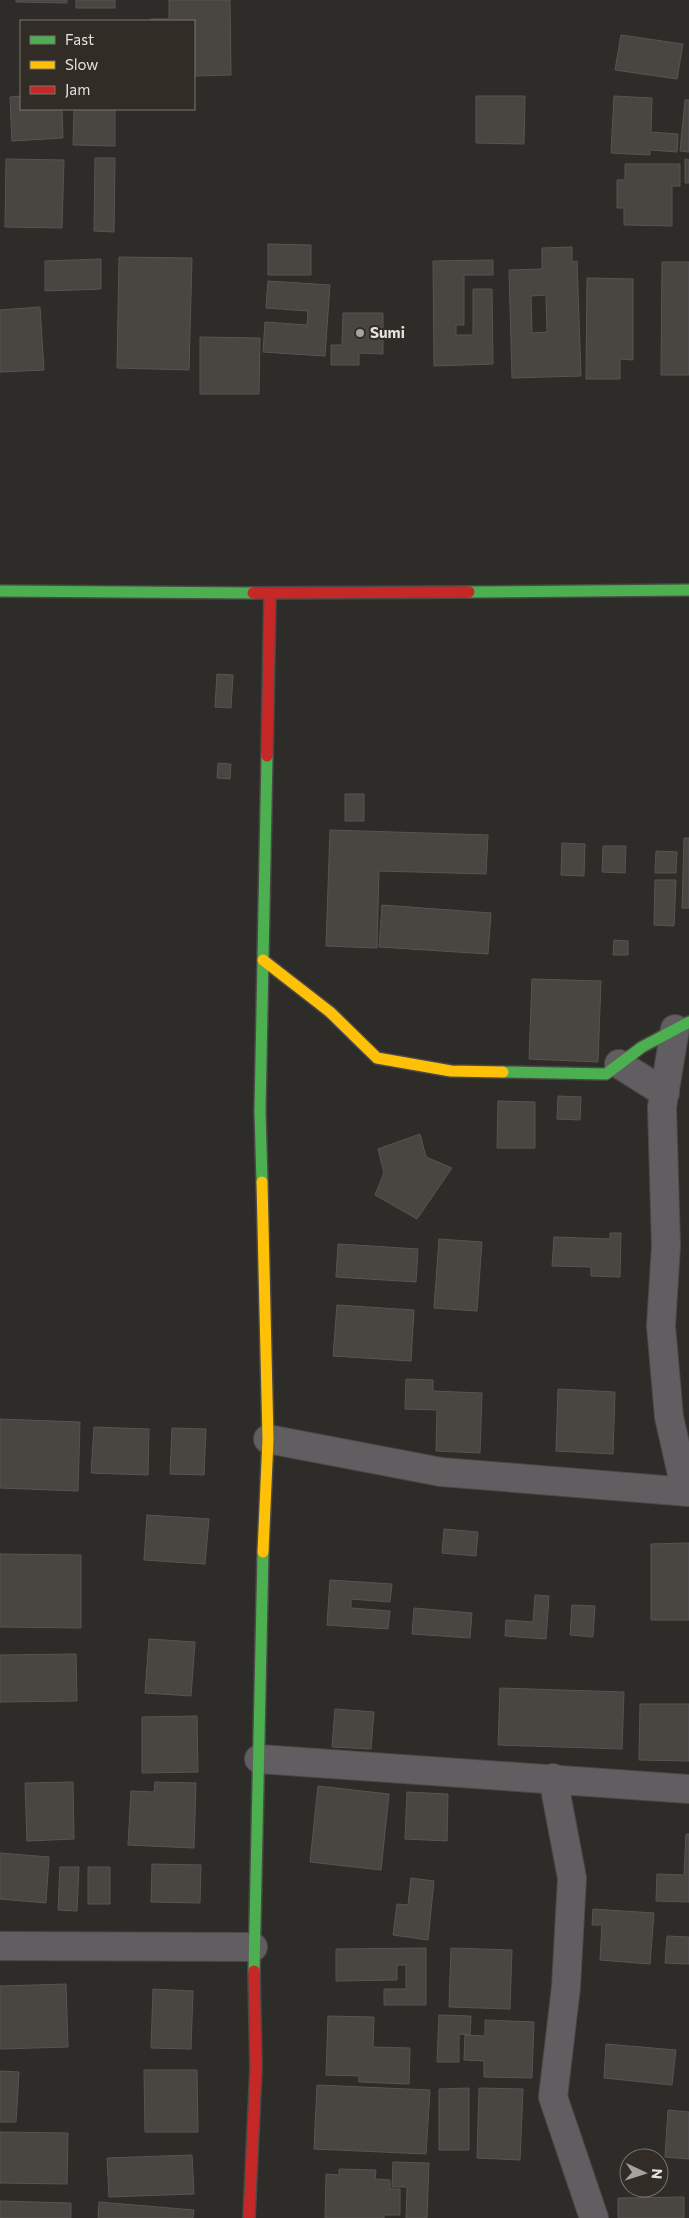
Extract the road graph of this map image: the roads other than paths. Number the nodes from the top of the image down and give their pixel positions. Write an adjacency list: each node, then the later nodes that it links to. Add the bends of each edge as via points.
1 (689, 590): 3 (street)
2 (0, 591): 3 (street)
3 (270, 593): 4 (street)
4 (263, 960): 6 (street, via 330,1012 377,1058 451,1071 606,1074); 8 (street, via 260,1111)
5 (682, 1025): 6 (street); 7 (street)
6 (619, 1064): 7 (street)
7 (664, 1093): 9 (street, via 666,1246 661,1326 669,1417)
8 (268, 1438): 9 (street, via 441,1472); 10 (street)
9 (687, 1492)
10 (258, 1759): 11 (street); 14 (street)
11 (553, 1778): 12 (street); 16 (street, via 572,1878 566,1987 553,2097)
12 (689, 1789)
13 (0, 1946): 14 (street)
14 (253, 1946): 15 (street, via 256,2068)
15 (250, 2218)
16 (594, 2218)

